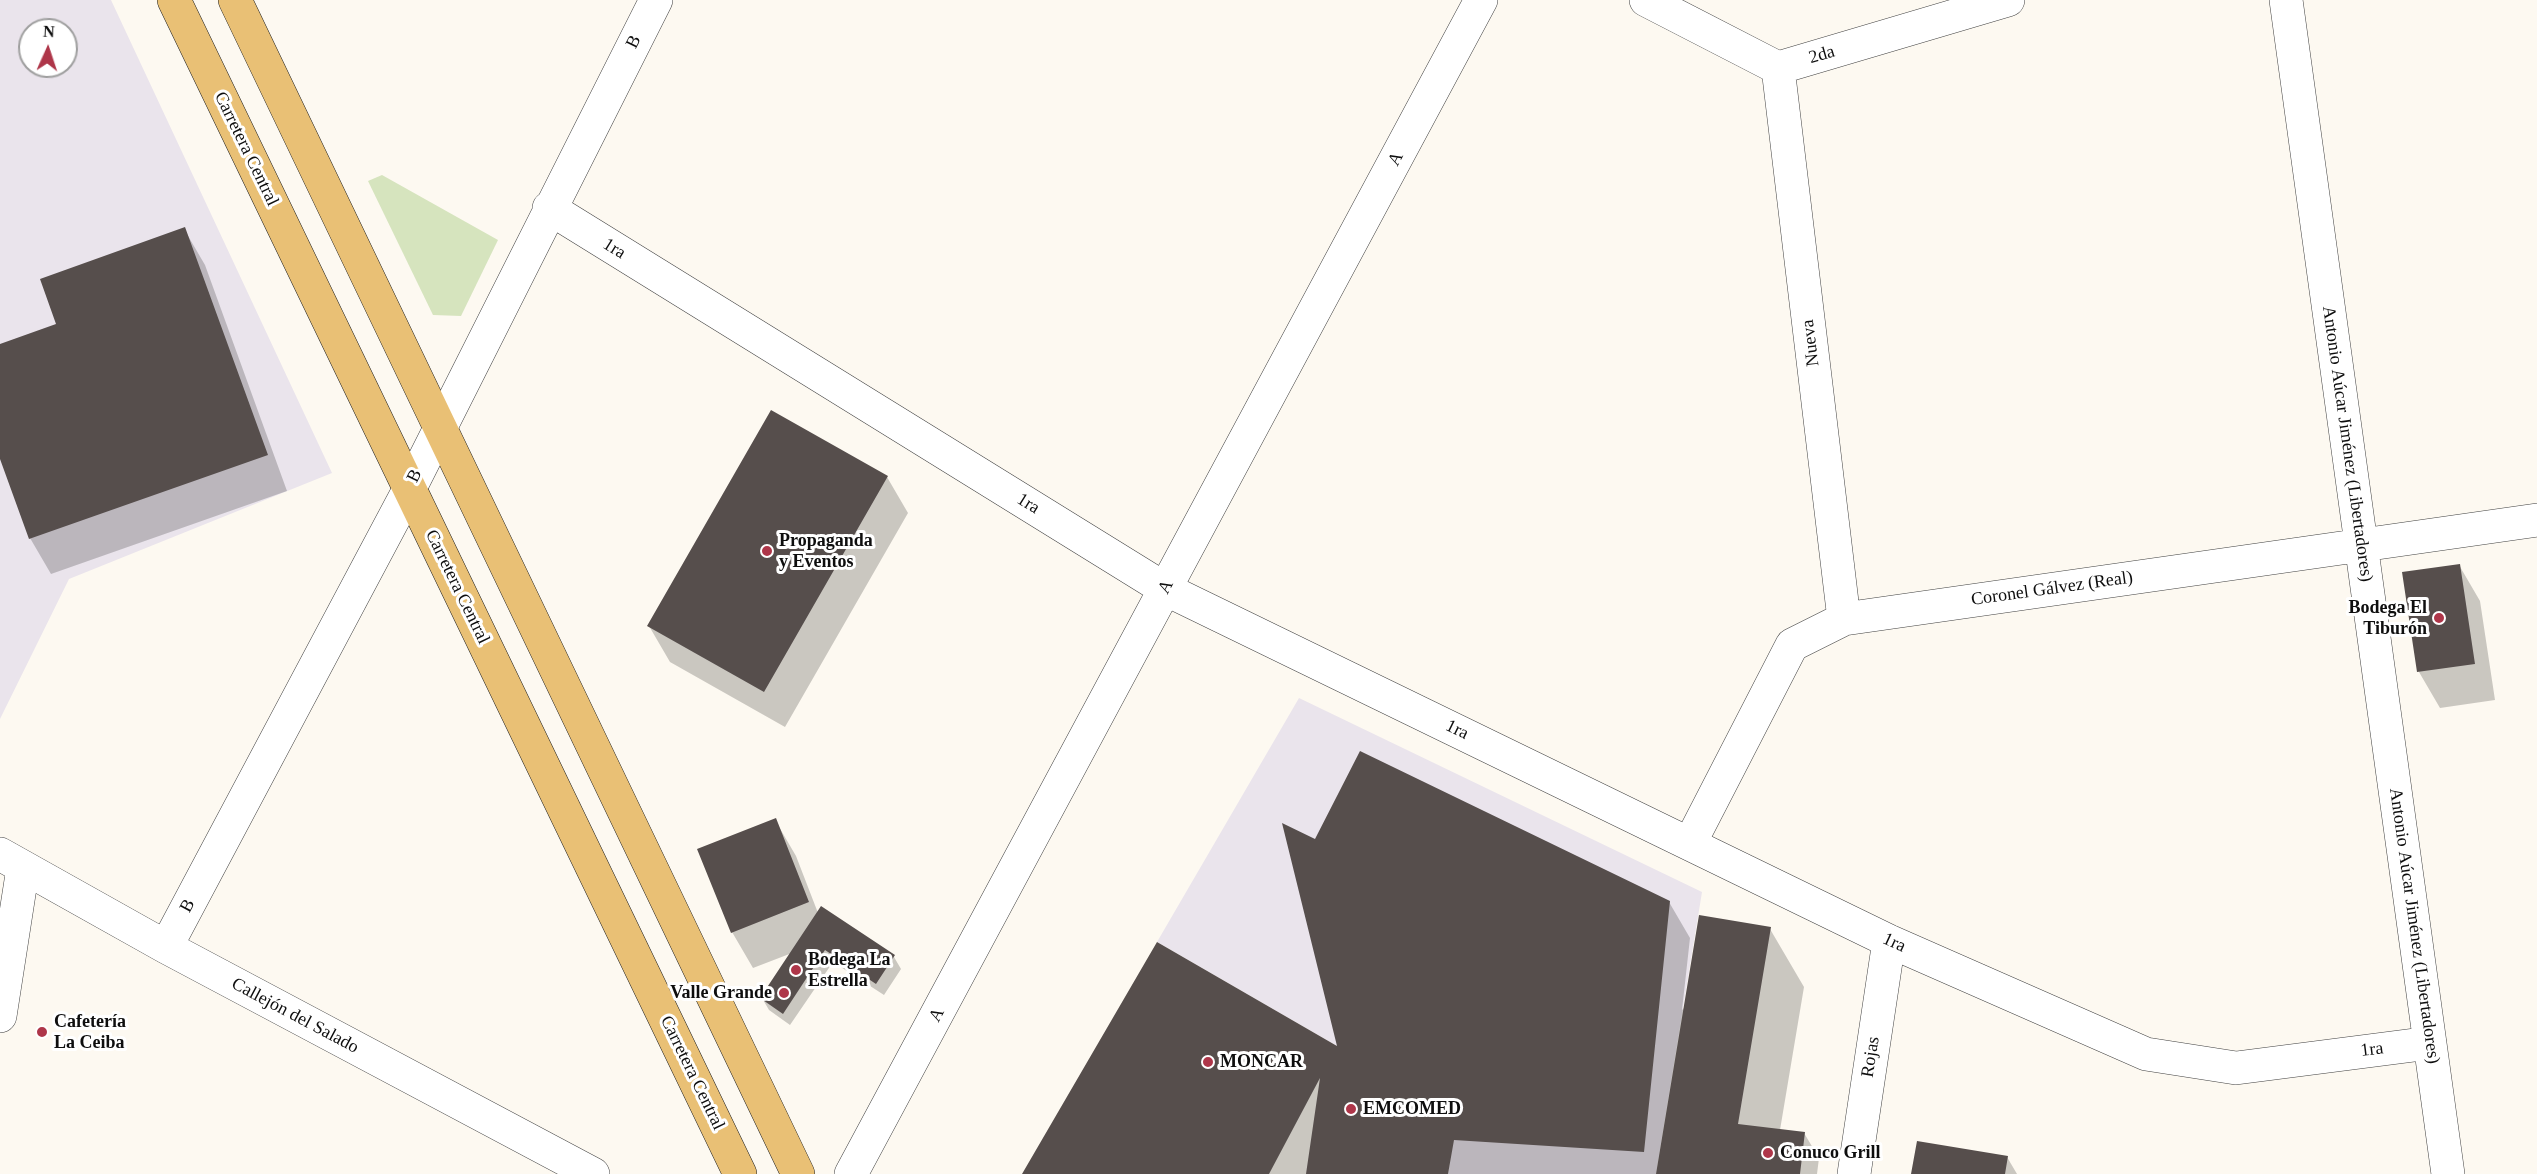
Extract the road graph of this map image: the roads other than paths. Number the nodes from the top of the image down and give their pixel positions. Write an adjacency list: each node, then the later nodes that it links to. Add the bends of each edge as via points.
1 (174, 0): 11 (main road, Carretera Central)
2 (236, 0): 10 (main road)
3 (656, 0): 9 (street, B)
4 (1480, 0): 14 (street, A)
5 (1646, 0): 8 (street)
6 (2008, 0): 8 (street, 2da)
7 (2286, 0): 13 (street, Antonio Aúcar Jiménez (Libertadores))
8 (1778, 68): 15 (street, Nueva)
9 (549, 208): 10 (street, B); 14 (street, 1ra)
10 (440, 425): 11 (street, B); 24 (main road)
11 (410, 488): 19 (street, B); 23 (main road, Carretera Central)
12 (2537, 520): 13 (street, Coronel Gálvez (Real))
13 (2361, 545): 15 (street, Coronel Gálvez (Real)); 21 (street, Antonio Aúcar Jiménez (Libertadores))
14 (1165, 589): 16 (street, 1ra); 25 (street, A)
15 (1844, 619): 16 (street, Coronel Gálvez (Real), via 1792,645)
16 (1690, 843): 18 (street, 1ra)
17 (11, 861): 19 (street, Callejón del Salado); 20 (street)
18 (1889, 941): 21 (street, 1ra, via 2146,1054 2236,1068); 26 (street, Rojas)
19 (166, 947): 22 (street, Callejón del Salado)
20 (0, 1016)
21 (2430, 1042): 27 (street, Antonio Aúcar Jiménez (Libertadores))
22 (593, 1174)
23 (740, 1174)
24 (798, 1174)
25 (851, 1174)
26 (1854, 1174)
27 (2448, 1174)

